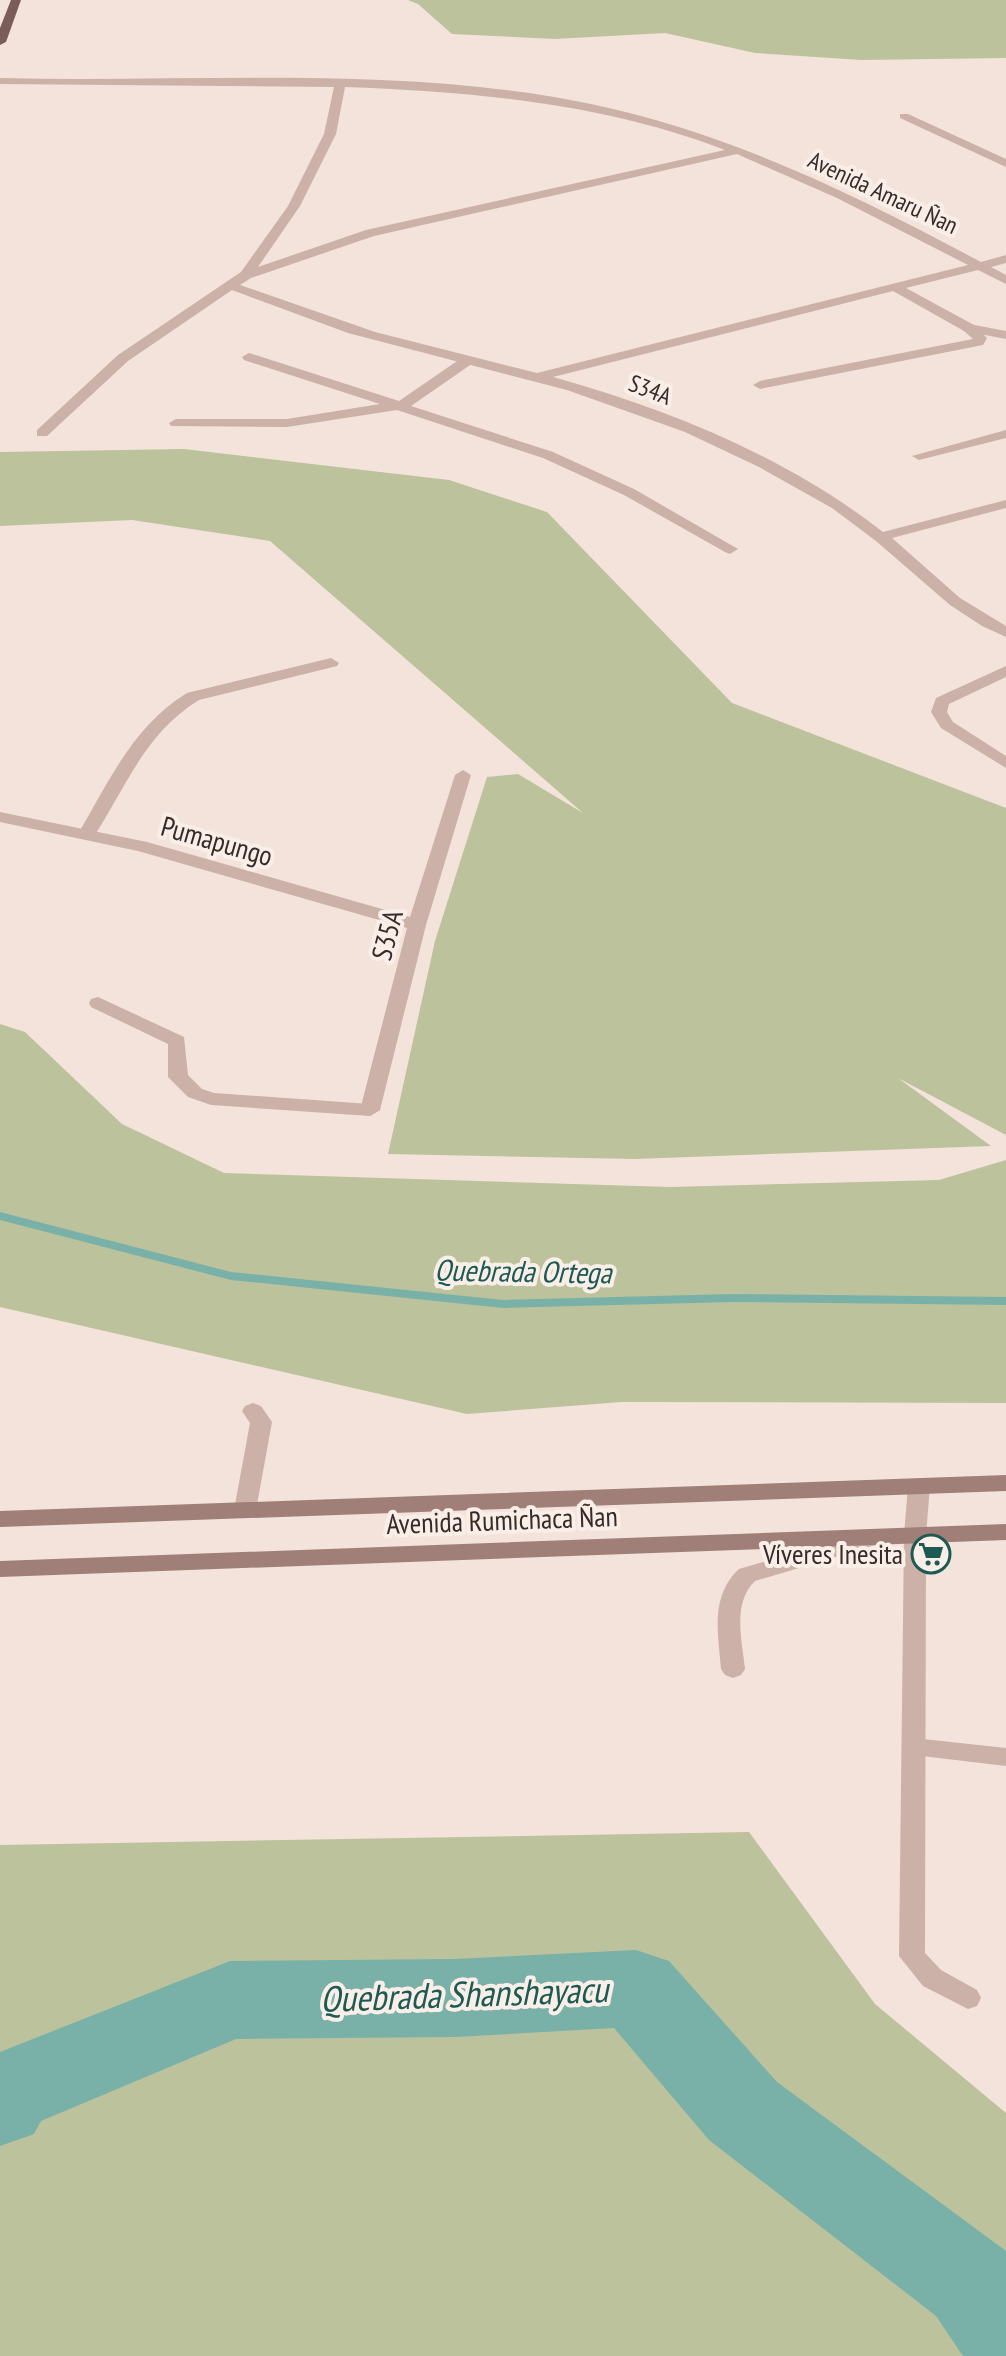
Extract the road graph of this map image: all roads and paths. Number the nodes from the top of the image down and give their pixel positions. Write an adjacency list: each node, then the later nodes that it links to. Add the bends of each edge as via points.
1 (16, 0): 2 (main road)
2 (0, 42)
3 (0, 81): 4 (street, Avenida Amaru Ñan)
4 (340, 86): 6 (street, Avenida Amaru Ñan, via 557,102 667,126); 10 (street, via 330,134 294,206)
5 (904, 116): 7 (street)
6 (739, 150): 9 (street, Avenida Amaru Ñan); 10 (street, via 370,233)
7 (1006, 163)
8 (1006, 259): 9 (street)
9 (978, 266): 11 (street, Avenida Amaru Ñan); 13 (street)
10 (246, 275): 12 (street)
11 (1006, 280)
12 (232, 286): 17 (street, S34A, via 367,334); 22 (street, via 123,358)
13 (898, 289): 14 (street); 18 (street)
14 (969, 328): 15 (street); 19 (street, via 978,342)
15 (1006, 335)
16 (249, 357): 20 (street)
17 (468, 360): 18 (street, S34A); 20 (street)
18 (542, 376): 26 (street, S34A, via 690,429 790,479)
19 (760, 385)
20 (403, 405): 21 (street, via 287,423); 27 (street, via 548,455 629,492)
21 (176, 423)
22 (42, 433)
23 (1006, 434): 24 (street)
24 (919, 456)
25 (1006, 504): 26 (street)
26 (880, 537): 28 (street, S34A, via 926,581)
27 (730, 549)
28 (1006, 632)
29 (331, 663): 34 (street, via 193,696 173,706 154,723)
30 (1006, 671): 31 (street, via 950,696 939,712 947,725)
31 (1006, 763)
32 (463, 775): 35 (street, S35A)
33 (0, 817): 34 (street, Pumapungo)
34 (87, 834): 35 (street, Pumapungo)
35 (417, 925): 36 (street, S35A, via 370,1110 211,1099 195,1093 178,1077 177,1041)
36 (98, 1003)
37 (253, 1411): 40 (street, via 261,1422)
38 (1006, 1483): 39 (main road, Avenida Rumichaca Ñan)
39 (919, 1486): 40 (main road, Avenida Rumichaca Ñan); 43 (street)
40 (245, 1510): 41 (main road, Avenida Rumichaca Ñan)
41 (0, 1519)
42 (1006, 1532): 43 (main road, Avenida Rumichaca Ñan)
43 (915, 1535): 44 (main road, Avenida Rumichaca Ñan); 47 (street)
44 (879, 1536): 45 (main road, Avenida Rumichaca Ñan); 46 (street, via 735,1583 729,1596)
45 (0, 1569)
46 (733, 1669)
47 (914, 1747): 48 (street); 49 (street, via 912,1956 932,1978)
48 (1006, 1757)
49 (968, 1998)

